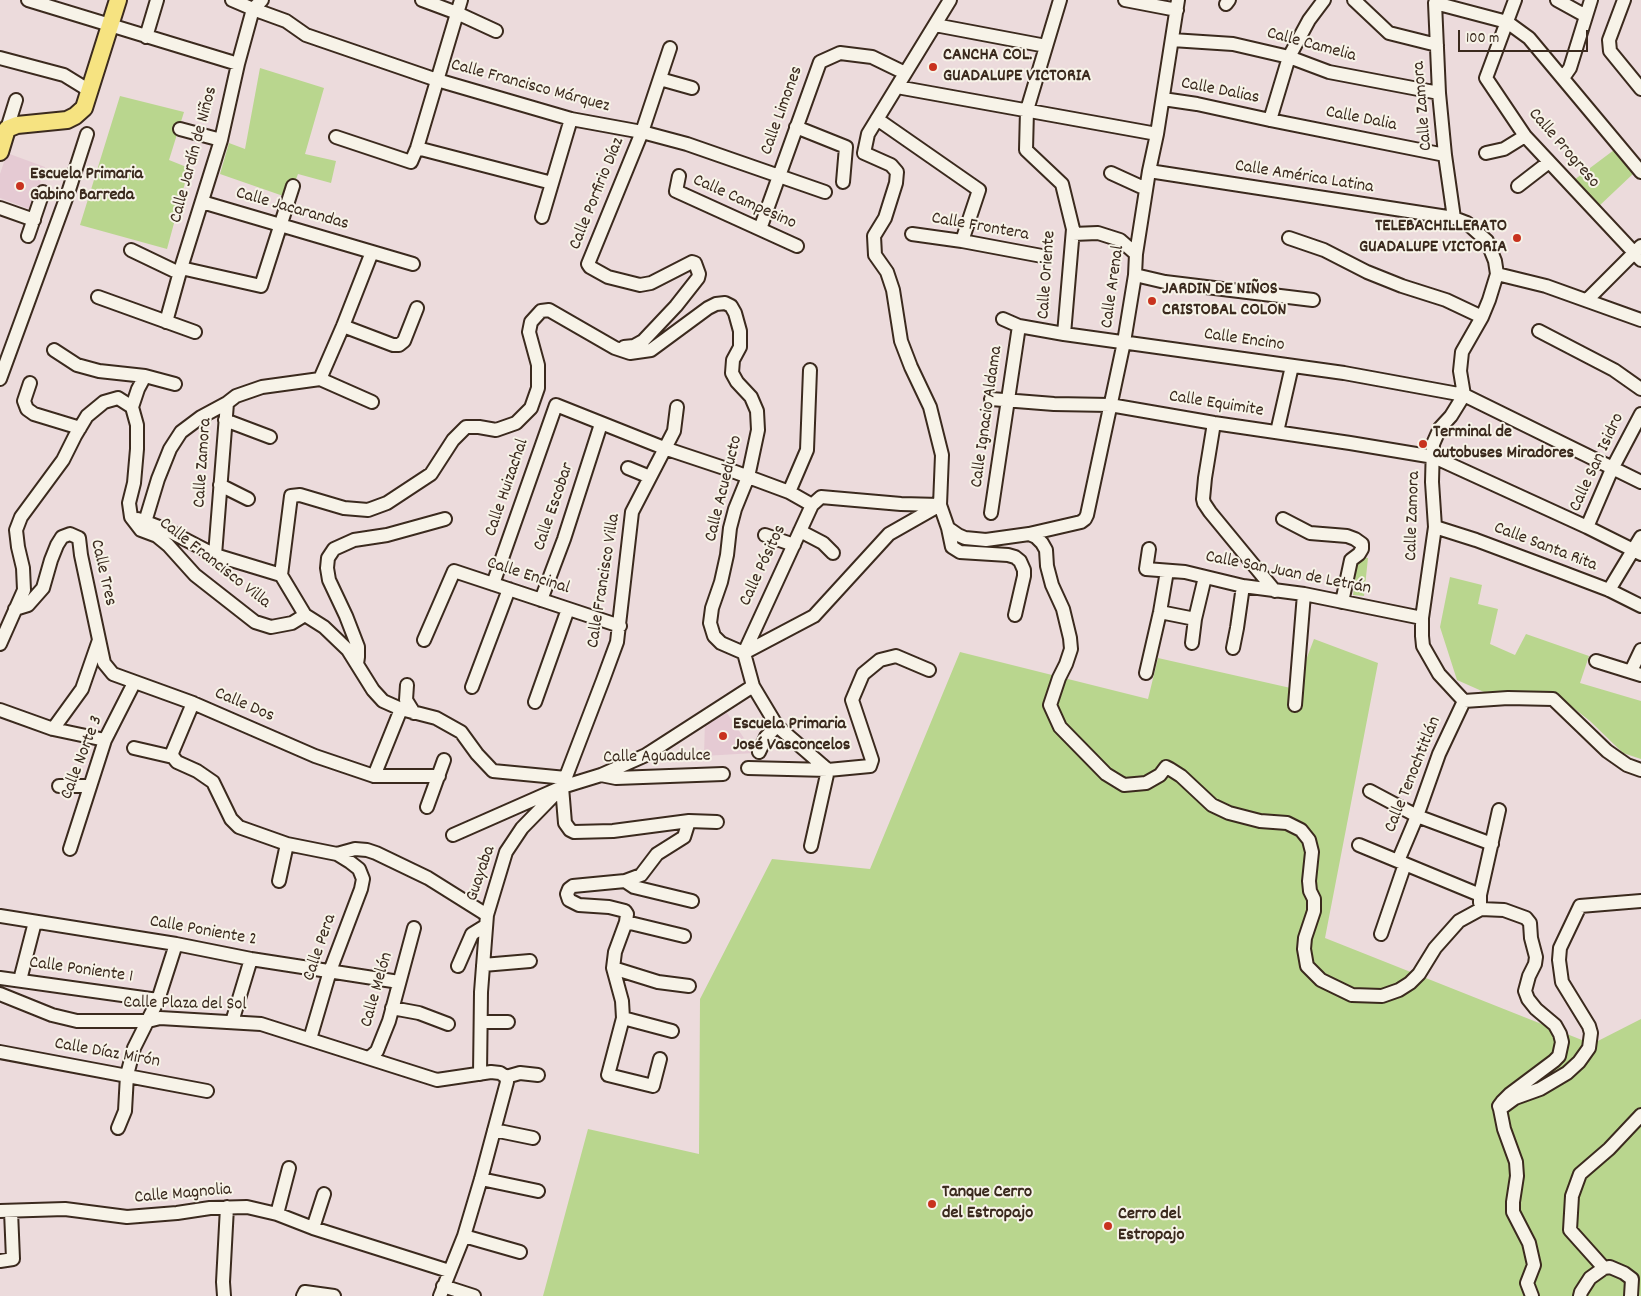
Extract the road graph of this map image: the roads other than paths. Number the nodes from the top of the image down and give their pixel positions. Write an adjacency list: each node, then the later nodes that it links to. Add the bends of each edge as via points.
1 (28, 0): 24 (street)
2 (118, 0): 24 (main road)
3 (157, 0): 26 (street)
4 (232, 0): 19 (street, Calle Francisco Márquez)
5 (262, 0): 19 (street, Calle Jardín de Niños)
6 (422, 0): 20 (street)
7 (461, 0): 20 (street)
8 (950, 0): 23 (street)
9 (1060, 0): 29 (street, Calle Oriente)
10 (1126, 0): 18 (street)
11 (1324, 0): 31 (street)
12 (1354, 0): 28 (street, via 1389,33)
13 (1515, 0): 22 (street)
14 (1557, 0): 21 (street)
15 (1591, 0): 21 (street)
16 (1624, 0): 40 (street, via 1609,40 1610,51)
17 (1434, 2): 22 (street); 28 (street, Calle Zamora)
18 (1178, 5): 27 (street, Calle Arenal)
19 (253, 10): 33 (street, Calle Jardín de Niños); 37 (street, Calle Francisco Márquez, via 286,21 306,35)
20 (457, 14): 25 (street); 37 (street)
21 (1586, 16): 35 (street, via 1570,68)
22 (1507, 22): 35 (street, via 1529,38); 55 (street, Calle Progreso, via 1486,78)
23 (935, 25): 29 (street); 34 (street)
24 (110, 26): 26 (street); 41 (main road)
25 (496, 31)
26 (146, 37): 33 (street)
27 (1172, 40): 31 (street, Calle Camelia, via 1233,44); 44 (street, Calle Arenal)
28 (1437, 45): 42 (street, Calle Zamora)
29 (1046, 46): 45 (street, Calle Oriente)
30 (670, 48): 36 (street, Calle Porfirio Díaz)
31 (1289, 57): 42 (street, Calle Camelia, via 1329,72); 48 (street)
32 (0, 58): 41 (street, via 64,75)
33 (238, 64): 57 (street, Calle Jardín de Niños)
34 (905, 73): 38 (street); 49 (street, Calle Limones, via 872,57 840,53 820,62)
35 (1562, 78): 64 (street)
36 (660, 79): 39 (street); 52 (street, Calle Porfirio Díaz)
37 (437, 80): 46 (street, Calle Francisco Márquez); 58 (street)
38 (897, 87): 45 (street); 47 (street)
39 (692, 88)
40 (1641, 89)
41 (90, 91): 50 (main road, via 84,108 67,120)
42 (1439, 93): 61 (street, Calle Zamora)
43 (16, 100): 50 (street)
44 (1163, 100): 48 (street, Calle Dalias); 54 (street, Calle Arenal)
45 (1027, 110): 54 (street); 84 (street, Calle Oriente, via 1026,150 1062,184)
46 (571, 119): 52 (street, Calle Francisco Márquez); 69 (street)
47 (877, 120): 87 (street, via 979,190); 148 (street, via 868,134 864,153 891,165 897,172 885,218 874,236 875,255 887,272 901,341 930,407 942,454)
48 (1270, 120): 61 (street, Calle Dalia)
49 (796, 127): 67 (street, Calle Limones); 68 (street, via 846,147)
50 (7, 129): 59 (main road)
51 (180, 129): 57 (street)
52 (642, 132): 67 (street, Calle Francisco Márquez); 112 (street, Calle Porfirio Díaz, via 588,261 589,266 608,277 640,284 651,283 693,262 699,270 698,278 644,341 634,346)
53 (87, 134): 80 (street)
54 (1157, 134): 63 (street, Calle Arenal)
55 (1525, 136): 60 (street, via 1504,149); 62 (street, Calle Progreso)
56 (336, 138): 58 (street, via 410,162)
57 (221, 140): 75 (street, Calle Jardín de Niños)
58 (417, 148): 69 (street)
59 (0, 152)
60 (1486, 153)
61 (1445, 155): 79 (street, Calle Zamora)
62 (1550, 162): 71 (street); 91 (street, Calle Progreso)
63 (1149, 171): 72 (street, Calle Arenal); 79 (street, Calle América Latina)
64 (1641, 172)
65 (1111, 173): 72 (street)
66 (678, 176): 82 (street, Calle Campesino, via 676,191)
67 (778, 176): 74 (street, Calle Francisco Márquez); 82 (street, Calle Limones)
68 (844, 182)
69 (552, 184): 77 (street)
70 (293, 186): 81 (street)
71 (1518, 186)
72 (1146, 189): 92 (street, Calle Arenal)
73 (43, 192): 78 (street)
74 (825, 192)
75 (202, 202): 81 (street, Calle Jacarandas); 95 (street, Calle Jardín de Niños)
76 (0, 208): 78 (street)
77 (542, 217)
78 (35, 218): 80 (street); 85 (street)
79 (1454, 218): 96 (street, via 1467,223 1487,241)
80 (57, 225): 117 (street)
81 (281, 225): 90 (street, Calle Jacarandas); 95 (street, via 261,286)
82 (760, 229): 88 (street, Calle Campesino)
83 (912, 234): 87 (street, Calle Frontera)
84 (1072, 234): 92 (street, via 1098,233 1120,240); 110 (street, Calle Oriente)
85 (28, 236)
86 (1289, 238): 102 (street)
87 (962, 241): 93 (street, Calle Frontera)
88 (797, 246)
89 (131, 250): 95 (street)
90 (372, 252): 94 (street, Calle Jacarandas); 106 (street)
91 (1638, 253): 100 (street)
92 (1136, 254): 97 (street, Calle Arenal)
93 (1042, 256)
94 (413, 264)
95 (180, 270): 105 (street, Calle Jardín de Niños)
96 (1497, 274): 100 (street); 102 (street)
97 (1135, 275): 99 (street, via 1165,282); 111 (street, Calle Arenal)
98 (98, 297): 105 (street)
99 (1313, 300)
100 (1587, 300): 104 (street)
101 (417, 308): 106 (street, via 399,346)
102 (1482, 317): 122 (street, via 1462,352 1460,371)
103 (1003, 319): 107 (street, Calle Encino)
104 (1641, 320)
105 (166, 322): 109 (street)
106 (343, 326): 118 (street)
107 (1019, 326): 110 (street, Calle Encino); 124 (street, Calle Ignacio Aldama)
108 (1539, 331): 121 (street, via 1614,370)
109 (195, 332)
110 (1064, 334): 111 (street, Calle Encino)
111 (1124, 342): 114 (street, Calle Encino); 127 (street, Calle Arenal)
112 (615, 348): 142 (street, Calle Acueducto, via 630,354 651,350 708,308 726,303 731,306 740,331 740,347 733,360 732,373 751,397 757,411 758,430); 167 (street, Calle Acueducto, via 549,310 541,311 529,332 538,365 538,388 530,408 516,423 496,430 466,427 453,440 431,474 386,503 368,510 344,508 300,495 291,496)
113 (54, 350): 116 (street, via 77,365)
114 (1292, 366): 122 (street, Calle Encino); 135 (street)
115 (810, 370): 145 (street, via 807,450)
116 (145, 376): 120 (street); 128 (street)
117 (0, 378)
118 (320, 379): 125 (street); 126 (street, via 262,387 236,396)
119 (30, 383): 134 (street, via 24,401 27,409)
120 (174, 384)
121 (1641, 389)
122 (1464, 395): 138 (street, Calle Zamora, via 1440,428 1433,444); 140 (street, Calle Encino)
123 (991, 399): 124 (street, Calle Equimite)
124 (1008, 400): 127 (street, Calle Equimite); 149 (street, Calle Ignacio Aldama)
125 (372, 402)
126 (227, 403): 131 (street, Calle Zamora); 153 (street, via 181,432 158,478)
127 (1110, 405): 132 (street, Calle Equimite); 159 (street, Calle Arenal, via 1085,520)
128 (132, 407): 134 (street, via 118,398 104,402); 150 (street, via 137,425 137,449 129,503)
129 (677, 408): 137 (street, Calle Francisco Villa, via 674,431)
130 (1641, 414): 140 (street, Calle San Isidro)
131 (225, 420): 136 (street); 144 (street, Calle Zamora)
132 (1214, 423): 135 (street, Calle Equimite); 172 (street, via 1204,503)
133 (601, 424): 137 (street); 169 (street, Calle Huizachal, via 556,405); 175 (street, Calle Escobar)
134 (80, 428): 179 (street, via 63,460 21,517 16,530 24,590)
135 (1277, 432): 138 (street, Calle Equimite)
136 (270, 437)
137 (664, 448): 141 (street, Calle Francisco Villa); 142 (street)
138 (1434, 457): 154 (street, Calle Zamora); 155 (street, Calle Equimite)
139 (628, 468): 141 (street)
140 (1612, 469): 143 (street, Calle Encino); 155 (street, Calle San Isidro)
141 (650, 477): 185 (street, Calle Francisco Villa, via 632,512)
142 (748, 477): 145 (street); 192 (street, Calle Acueducto, via 730,528 727,555 710,622 714,636 721,643)
143 (1641, 482)
144 (220, 485): 146 (street); 165 (street, Calle Zamora)
145 (789, 492): 147 (street)
146 (248, 499)
147 (816, 501): 148 (street); 157 (street, Calle Pósitos)
148 (940, 505): 156 (street); 192 (street, via 889,534 814,616)
149 (991, 513)
150 (131, 517): 153 (street); 181 (street, Calle Francisco Villa, via 141,530 157,536 195,575 255,622 271,627 292,623)
151 (445, 519): 195 (street, via 394,534 354,540 334,549 328,558 329,580 358,647)
152 (1283, 519): 176 (street, via 1310,533 1347,536 1362,544 1359,554 1352,560)
153 (145, 522): 165 (street)
154 (1434, 527): 173 (street, Calle Santa Rita); 183 (street, Calle Zamora)
155 (1587, 527): 163 (street, Calle Equimite)
156 (948, 528): 159 (street, via 975,540); 182 (street, via 952,547 960,552 1008,555 1020,562 1024,576)
157 (800, 531): 161 (street, Calle Pósitos); 164 (street, via 823,543)
158 (765, 534): 161 (street)
159 (1029, 534): 246 (street, via 1036,537 1046,550 1052,585 1070,638 1071,649 1050,705 1060,727 1106,774 1124,785 1146,783 1166,767 1170,768 1212,805 1260,821 1287,823 1301,830 1309,840 1312,852 1309,881 1314,899 1304,949 1307,966 1321,980 1352,995 1382,996 1399,990 1419,974 1435,948 1459,921)
160 (1641, 537): 163 (street)
161 (794, 544): 192 (street, Calle Pósitos)
162 (1149, 550): 166 (street, Calle San Juan de Letrán, via 1146,569)
163 (1638, 552): 173 (street)
164 (833, 553)
165 (215, 555): 167 (street)
166 (1167, 571): 168 (street, Calle San Juan de Letrán); 180 (street)
167 (281, 574): 181 (street)
168 (1205, 577): 170 (street, Calle San Juan de Letrán); 184 (street)
169 (494, 584): 171 (street, Calle Encinal); 187 (street, Calle Encinal, via 454,571)
170 (1243, 586): 172 (street, Calle San Juan de Letrán); 190 (street)
171 (509, 589): 175 (street, Calle Encinal); 202 (street)
172 (1275, 590): 174 (street, Calle San Juan de Letrán)
173 (1609, 590): 177 (street, Calle Santa Rita)
174 (1304, 594): 176 (street, Calle San Juan de Letrán); 206 (street)
175 (541, 600): 178 (street, Calle Encinal)
176 (1342, 602): 183 (street, Calle San Juan de Letrán)
177 (1641, 606)
178 (568, 609): 185 (street, Calle Encinal); 204 (street)
179 (15, 610): 186 (street, Calle Tres, via 28,605 43,588 57,545 62,537 70,534 79,538); 189 (street)
180 (1160, 612): 184 (street); 197 (street)
181 (305, 615): 195 (street, via 324,627 348,650)
182 (1016, 615)
183 (1422, 618): 203 (street, Calle Zamora, via 1423,646 1439,674)
184 (1195, 619): 188 (street)
185 (620, 626): 224 (street, Calle Francisco Villa, via 618,642)
186 (100, 640): 194 (street, Calle Tres); 211 (street, via 82,689)
187 (424, 640)
188 (1192, 643)
189 (0, 644)
190 (1233, 648)
191 (1641, 650): 198 (street)
192 (744, 653): 201 (street)
193 (1596, 660): 198 (street)
194 (104, 663): 199 (street, Calle Dos, via 113,674)
195 (357, 664): 208 (street, via 383,701)
196 (929, 670): 218 (street, via 896,656 880,660 863,674 852,700 872,760 870,766)
197 (1146, 673)
198 (1636, 673)
199 (134, 683): 205 (street, Calle Dos); 212 (street, Calle Norte 3)
200 (407, 685): 209 (street, via 406,700)
201 (753, 686): 210 (street); 221 (street, via 646,755)
202 (472, 687)
203 (1464, 701): 219 (street, via 1553,699 1607,751); 230 (street, Calle Tenochtitlán, via 1439,754)
204 (535, 702)
205 (193, 703): 215 (street); 222 (street, Calle Dos, via 315,756)
206 (1295, 705)
207 (0, 710): 211 (street)
208 (401, 710): 209 (street); 222 (street)
209 (414, 713): 224 (street, via 436,718 461,732 493,771)
210 (777, 726): 214 (street, via 766,737); 218 (street)
211 (53, 728): 212 (street)
212 (105, 740): 226 (street, Calle Norte 3)
213 (134, 748): 215 (street)
214 (759, 752)
215 (173, 757): 234 (street, via 213,782 231,819 239,827)
216 (444, 760): 223 (street)
217 (748, 768): 218 (street)
218 (828, 770): 237 (street)
219 (1641, 770)
220 (723, 774): 221 (street, Calle Aguadulce, via 616,778)
221 (601, 775): 224 (street, Calle Aguadulce)
222 (374, 776): 223 (street)
223 (438, 776): 228 (street)
224 (564, 783): 231 (street, via 565,823 574,832 613,831); 233 (street, Calle Aguadulce); 248 (street, Guayaba, via 522,828 506,852)
225 (58, 786): 226 (street)
226 (89, 786): 238 (street, Calle Norte 3)
227 (1370, 791): 230 (street)
228 (427, 807)
229 (1499, 810): 235 (street)
230 (1417, 816): 235 (street); 240 (street, Calle Tenochtitlán)
231 (689, 821): 232 (street); 242 (street, via 684,836 657,854 641,875)
232 (718, 822)
233 (452, 835)
234 (287, 844): 239 (street); 241 (street)
235 (1492, 844): 243 (street)
236 (1359, 845): 240 (street)
237 (811, 846)
238 (70, 848)
239 (337, 854): 248 (street, via 355,849 376,854 428,878); 260 (street, Calle Pera, via 359,869 363,879)
240 (1402, 863): 243 (street); 252 (street, Calle Tenochtitlán)
241 (279, 881)
242 (626, 881): 244 (street, via 634,887); 250 (street, via 573,886 567,894 569,900 579,905 625,911)
243 (1480, 895): 246 (street)
244 (692, 901)
245 (1641, 901): 284 (street, via 1580,906 1560,948 1559,960 1562,982 1589,1026 1589,1048 1567,1073 1540,1089 1515,1098)
246 (1481, 909): 284 (street, via 1504,910 1526,918 1530,923 1536,957 1526,992 1528,1000 1555,1025 1562,1042 1554,1061 1510,1094)
247 (0, 916): 249 (street, Calle Poniente 2)
248 (486, 921): 257 (street, Guayaba); 258 (street, via 472,934)
249 (35, 922): 254 (street, Calle Poniente 2); 262 (street)
250 (626, 922): 253 (street); 259 (street)
251 (414, 928): 263 (street, Calle Melón)
252 (1381, 934)
253 (684, 936)
254 (176, 944): 255 (street, Calle Poniente 2); 266 (street)
255 (251, 959): 260 (street, Calle Poniente 2); 270 (street)
256 (530, 961): 257 (street)
257 (483, 965): 271 (street, Guayaba)
258 (458, 966)
259 (613, 968): 264 (street, via 658,982); 268 (street)
260 (330, 971): 263 (street, Calle Poniente 2); 275 (street, Calle Pera)
261 (0, 978): 262 (street, Calle Poniente 1)
262 (20, 980): 266 (street, Calle Poniente 1)
263 (399, 982): 267 (street, Calle Melón)
264 (689, 986)
265 (1, 996): 269 (street, Calle Plaza del Sol, via 77,1021)
266 (158, 1000): 269 (street)
267 (392, 1008): 273 (street, via 419,1013); 277 (street, Calle Melón, via 381,1042)
268 (623, 1018): 274 (street); 278 (street, via 608,1075 653,1086)
269 (148, 1022): 270 (street, Calle Plaza del Sol, via 160,1018); 280 (street, via 134,1048)
270 (232, 1022): 275 (street, Calle Plaza del Sol, via 261,1024)
271 (481, 1022): 272 (street); 279 (street, Guayaba)
272 (508, 1022)
273 (448, 1024)
274 (672, 1031)
275 (310, 1039): 277 (street, Calle Plaza del Sol)
276 (0, 1052): 280 (street, Calle Díaz Mirón)
277 (369, 1058): 279 (street, Calle Plaza del Sol, via 437,1080)
278 (660, 1059)
279 (480, 1074): 282 (street, Calle Plaza del Sol, via 500,1073)
280 (127, 1075): 283 (street, Calle Díaz Mirón); 286 (street, via 125,1111)
281 (538, 1075): 282 (street, Calle Plaza del Sol, via 520,1073)
282 (506, 1077): 287 (street)
283 (207, 1091)
284 (1500, 1109): 307 (street, via 1516,1162 1513,1212 1529,1243 1534,1265 1527,1283)
285 (1641, 1115): 300 (street, via 1580,1174 1572,1196 1570,1230)
286 (118, 1128)
287 (494, 1130): 288 (street); 290 (street)
288 (532, 1138)
289 (289, 1168): 295 (street)
290 (481, 1180): 291 (street); 297 (street)
291 (538, 1191)
292 (324, 1194): 296 (street)
293 (227, 1207): 294 (street, Calle Magnolia, via 127,1216 65,1210); 295 (street, Calle Magnolia); 303 (street)
294 (6, 1211): 299 (street, via 13,1259)
295 (277, 1214): 296 (street, Calle Magnolia)
296 (313, 1228): 301 (street, Calle Magnolia)
297 (464, 1236): 298 (street); 301 (street)
298 (520, 1252)
299 (0, 1261)
300 (1604, 1268): 308 (street, via 1590,1278); 309 (street, via 1618,1269 1632,1278)
301 (449, 1271): 302 (street)
302 (442, 1291): 306 (street)
303 (224, 1296)
304 (304, 1296): 305 (street, via 305,1292)
305 (334, 1296)
306 (474, 1296)
307 (1532, 1296)
308 (1580, 1296)
309 (1632, 1296)

